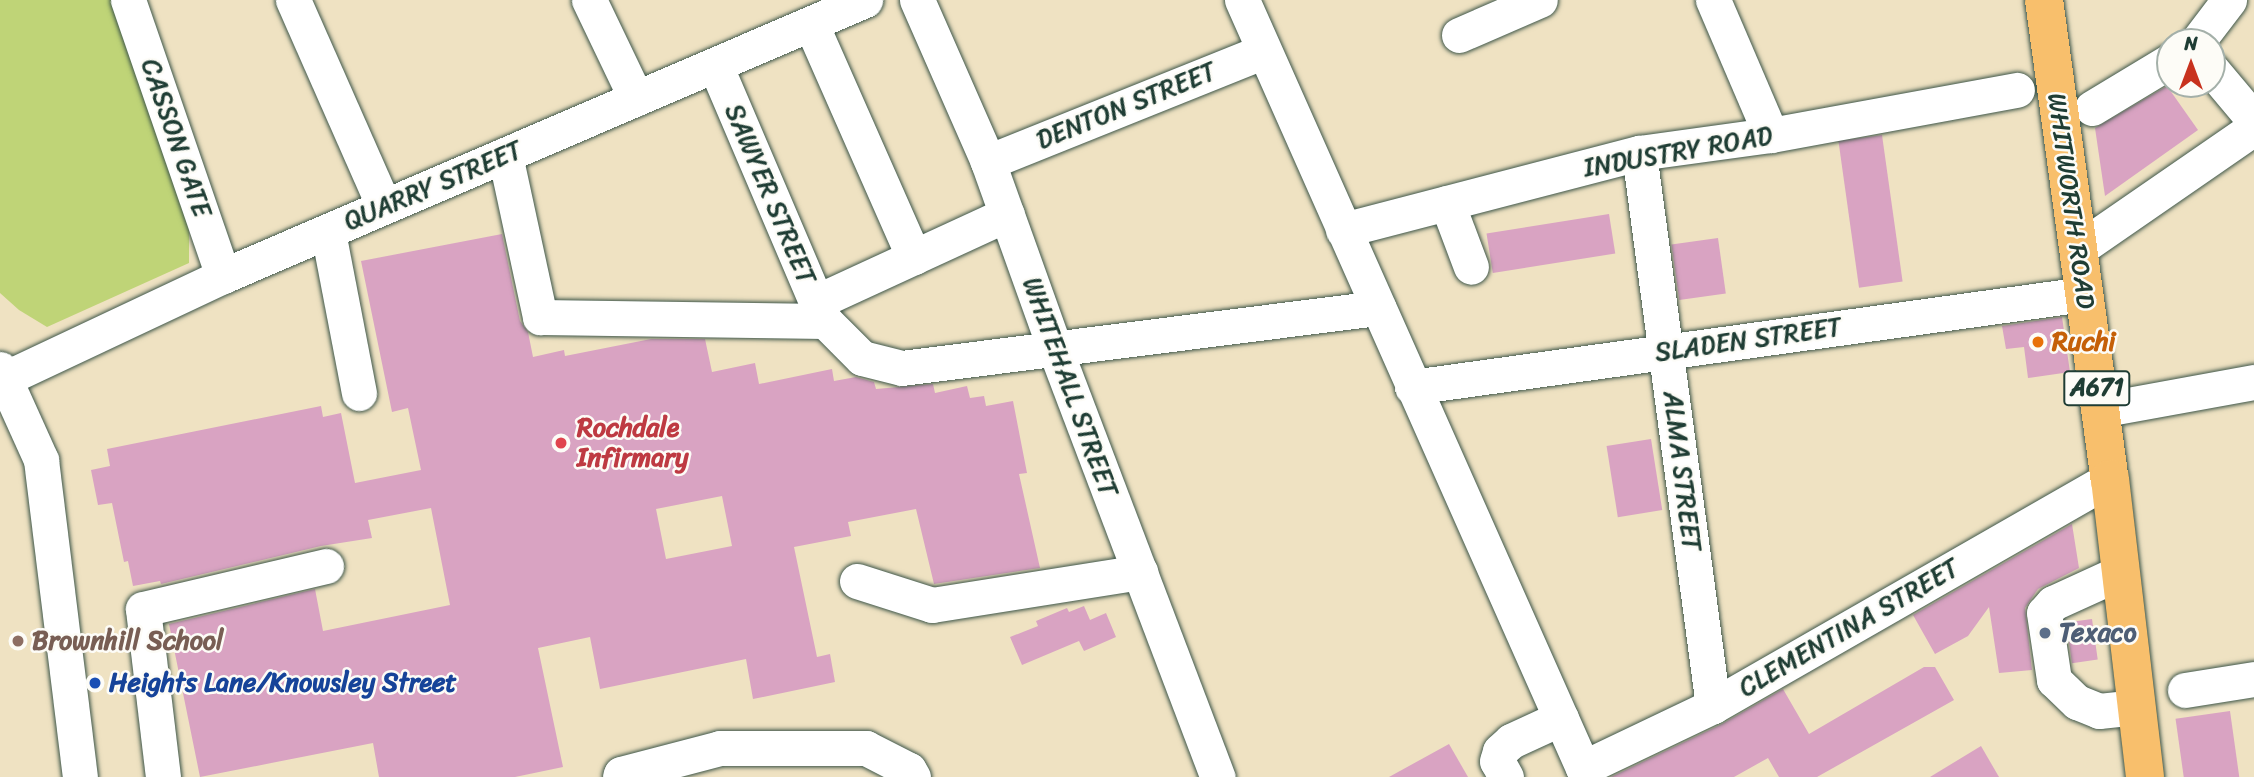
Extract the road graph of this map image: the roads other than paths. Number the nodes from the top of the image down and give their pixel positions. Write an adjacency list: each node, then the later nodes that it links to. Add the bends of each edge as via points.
1 (128, 0): 35 (street, CASSON GATE)
2 (293, 0): 28 (street)
3 (589, 0): 19 (street)
4 (865, 0): 11 (street, QUARRY STREET)
5 (916, 0): 26 (street, WHITEHALL STREET)
6 (1242, 0): 14 (street)
7 (1540, 0): 13 (street)
8 (1713, 0): 23 (street)
9 (2044, 0): 32 (main road, WHITWORTH ROAD / A671)
10 (2229, 0): 12 (street)
11 (811, 24): 15 (street, QUARRY STREET); 33 (street)
12 (2208, 28)
13 (1459, 35)
14 (1264, 51): 26 (street, DENTON STREET); 30 (street)
15 (716, 67): 19 (street, QUARRY STREET); 38 (street, SAWYER STREET)
16 (2156, 69): 20 (street)
17 (2226, 87): 21 (street)
18 (2017, 90): 23 (street, INDUSTRY ROAD)
19 (636, 98): 25 (street, QUARRY STREET)
20 (2092, 108)
21 (2254, 120)
22 (2254, 128): 32 (street)
23 (1771, 135): 24 (street, INDUSTRY ROAD)
24 (1639, 153): 27 (street, INDUSTRY ROAD); 40 (street, ALMA STREET)
25 (505, 155): 28 (street, QUARRY STREET); 38 (street, via 540,317)
26 (988, 162): 29 (street, WHITEHALL STREET)
27 (1447, 203): 30 (street, INDUSTRY ROAD); 34 (street)
28 (384, 206): 31 (street, QUARRY STREET)
29 (1007, 214): 33 (street); 39 (street, WHITEHALL STREET)
30 (1343, 230): 37 (street)
31 (328, 232): 35 (street, QUARRY STREET); 44 (street)
32 (2077, 250): 36 (main road, WHITWORTH ROAD / A671)
33 (914, 257): 38 (street)
34 (1471, 267)
35 (223, 276): 41 (street, QUARRY STREET)
36 (2084, 294): 40 (street, SLADEN STREET); 45 (main road, WHITWORTH ROAD / A671)
37 (1378, 308): 39 (street); 43 (street)
38 (821, 311): 39 (street, via 862,358 902,368)
39 (1055, 349): 48 (street, WHITEHALL STREET)
40 (1666, 351): 43 (street, SLADEN STREET); 53 (street, ALMA STREET)
41 (2, 374): 56 (street, via 41,460)
42 (2254, 382): 45 (street)
43 (1412, 387): 55 (street)
44 (359, 393)
45 (2100, 410): 46 (main road, WHITWORTH ROAD / A671)
46 (2110, 479): 49 (main road, WHITWORTH ROAD / A671); 53 (street, CLEMENTINA STREET)
47 (326, 566): 57 (street, via 144,610)
48 (1140, 572): 50 (street, via 932,605); 60 (street, WHITEHALL STREET)
49 (2120, 572): 54 (main road, WHITWORTH ROAD / A671); 54 (street, via 2053,603 2044,614 2054,680 2077,702 2099,711)
50 (857, 582)
51 (2254, 679): 52 (street)
52 (2185, 690)
53 (1713, 706): 55 (street, CLEMENTINA STREET, via 1583,768)
54 (2137, 707): 62 (main road, WHITWORTH ROAD / A671)
55 (1560, 718): 61 (street, via 1500,751 1497,761)
56 (80, 777)
57 (163, 777)
58 (620, 777): 59 (street, via 720,748 866,748 909,770)
59 (913, 777)
60 (1218, 777)
61 (1506, 777)
62 (2145, 777)

